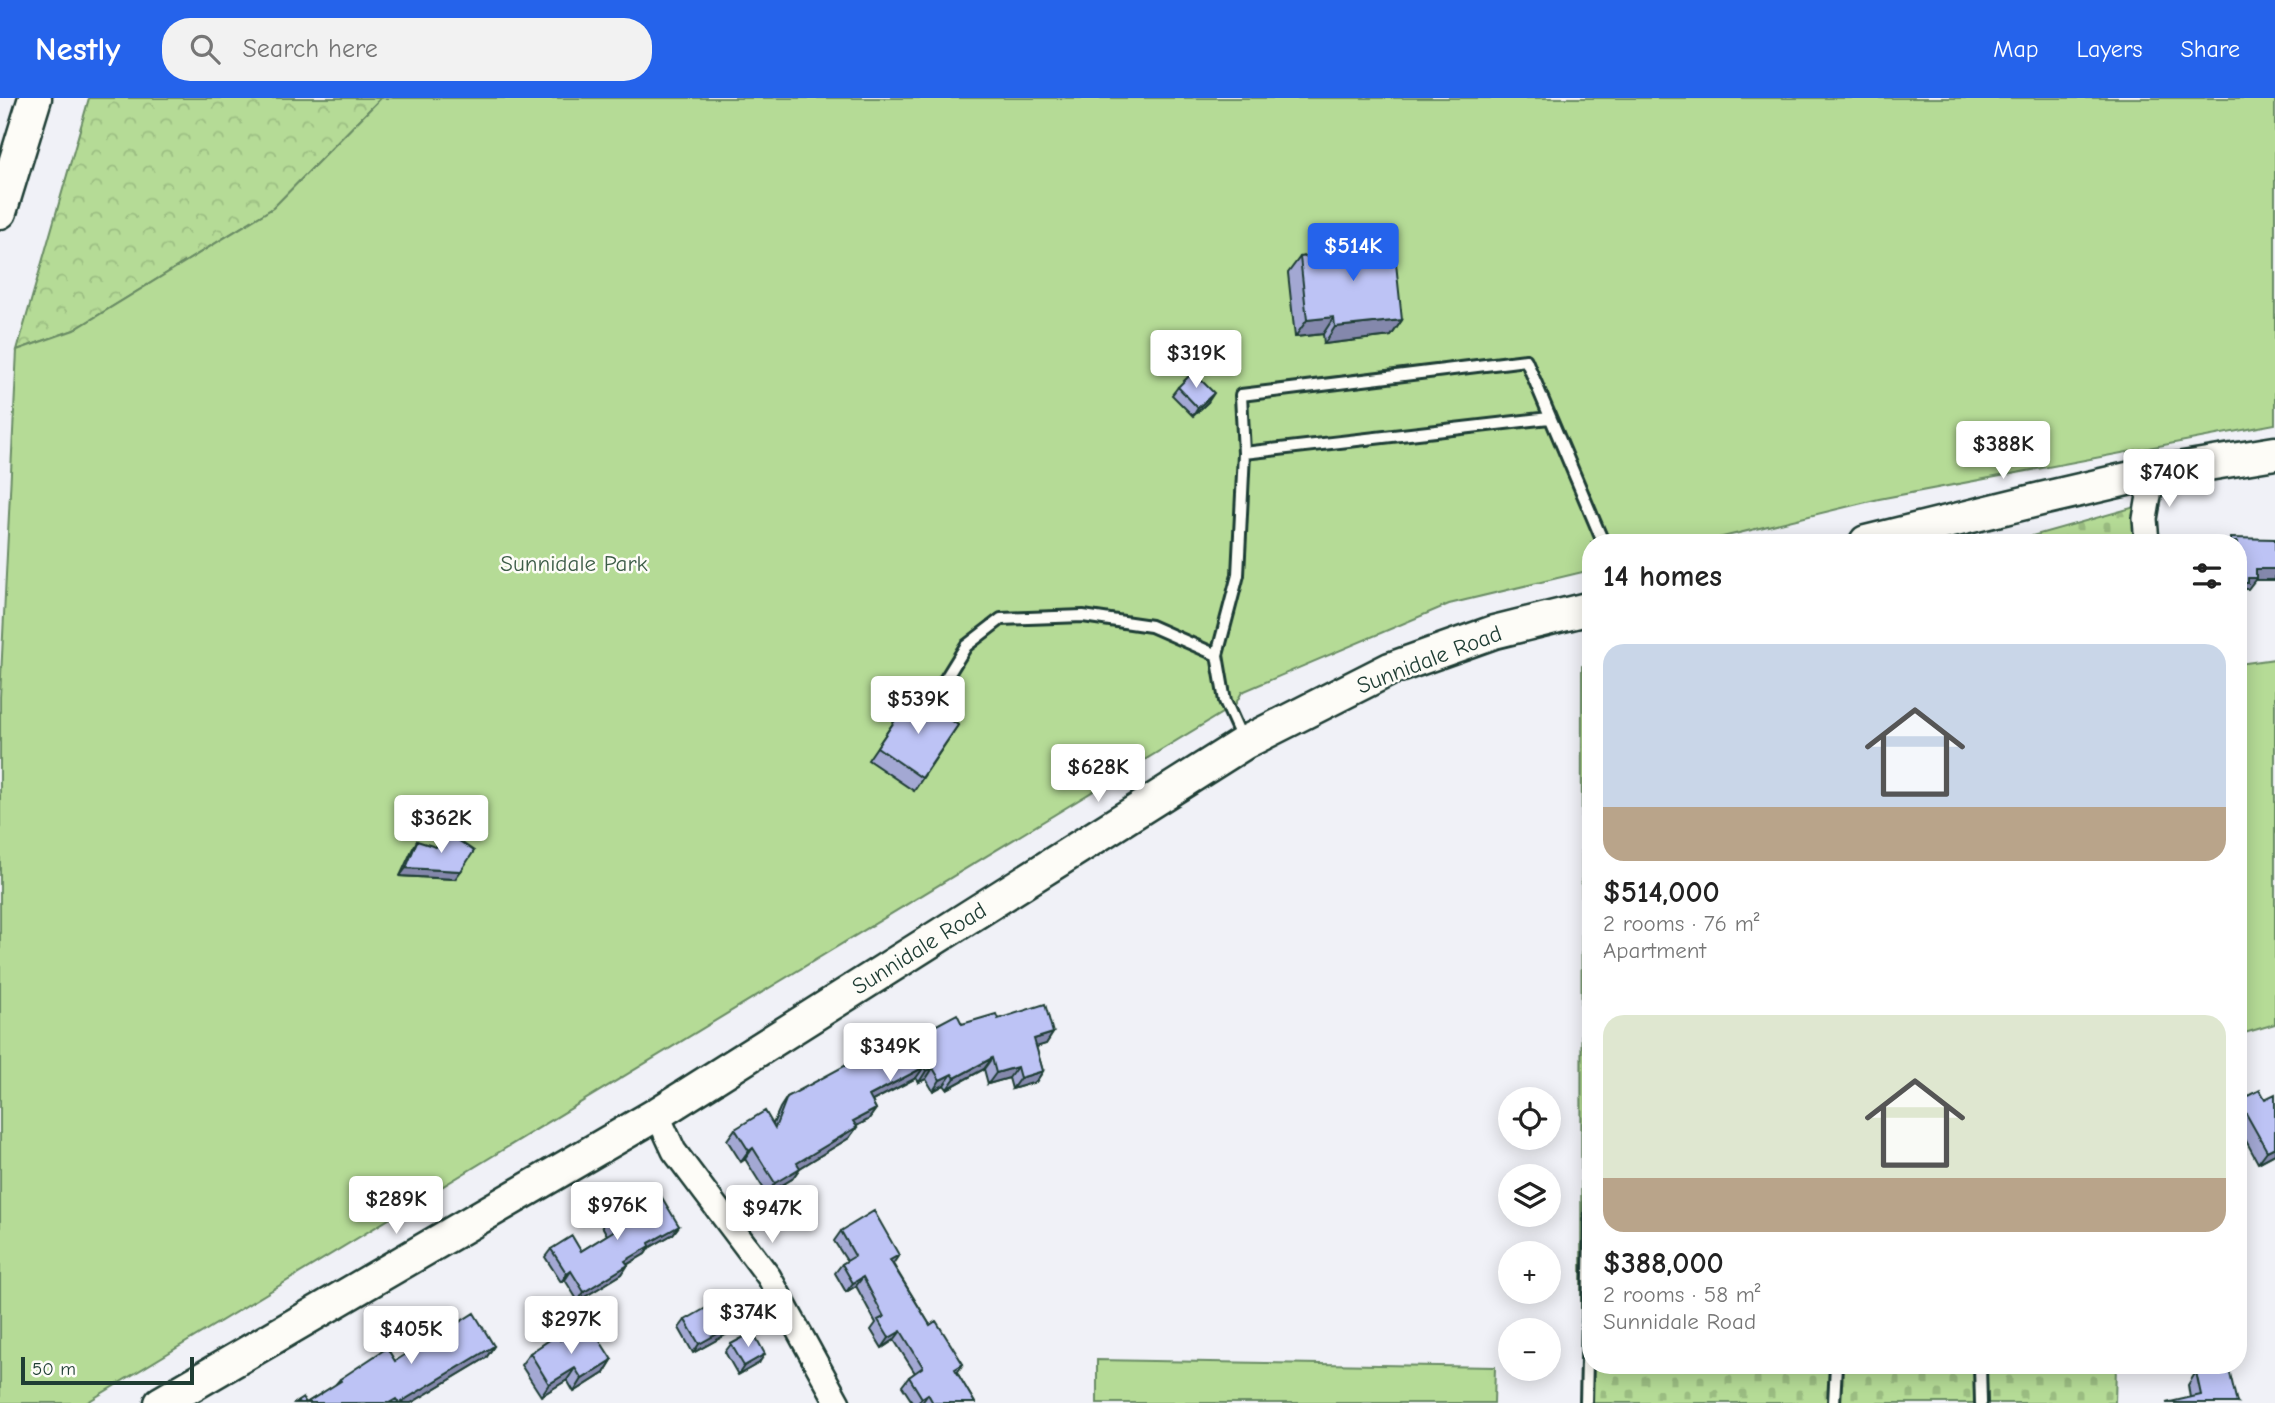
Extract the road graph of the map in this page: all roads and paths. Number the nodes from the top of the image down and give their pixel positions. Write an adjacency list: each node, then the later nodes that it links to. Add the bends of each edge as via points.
1 (35, 98): 2 (main road)
2 (0, 212)
3 (1549, 418): 4 (lane); 4 (lane, via 1526,360 1412,373 1241,395); 7 (lane)
4 (1244, 453): 11 (lane, via 1238,575)
5 (2275, 453): 6 (main road)
6 (2153, 473): 8 (main road); 9 (street)
7 (1600, 534)
8 (1899, 534)
9 (2146, 534)
10 (1582, 610): 13 (main road, Sunnidale Road, via 1493,632 1390,669)
11 (1217, 655): 12 (lane, via 1151,626 1083,616 1001,619 966,646); 13 (lane, via 1225,701)
12 (927, 709)
13 (1244, 743): 14 (main road, Sunnidale Road)
14 (657, 1114): 18 (main road, Sunnidale Road); 19 (street, via 674,1151 769,1277)
15 (1587, 1374): 20 (lane)
16 (1836, 1374): 21 (lane)
17 (1980, 1374): 22 (lane)
18 (161, 1403)
19 (838, 1403)
20 (1586, 1403)
21 (1834, 1403)
22 (1981, 1403)

